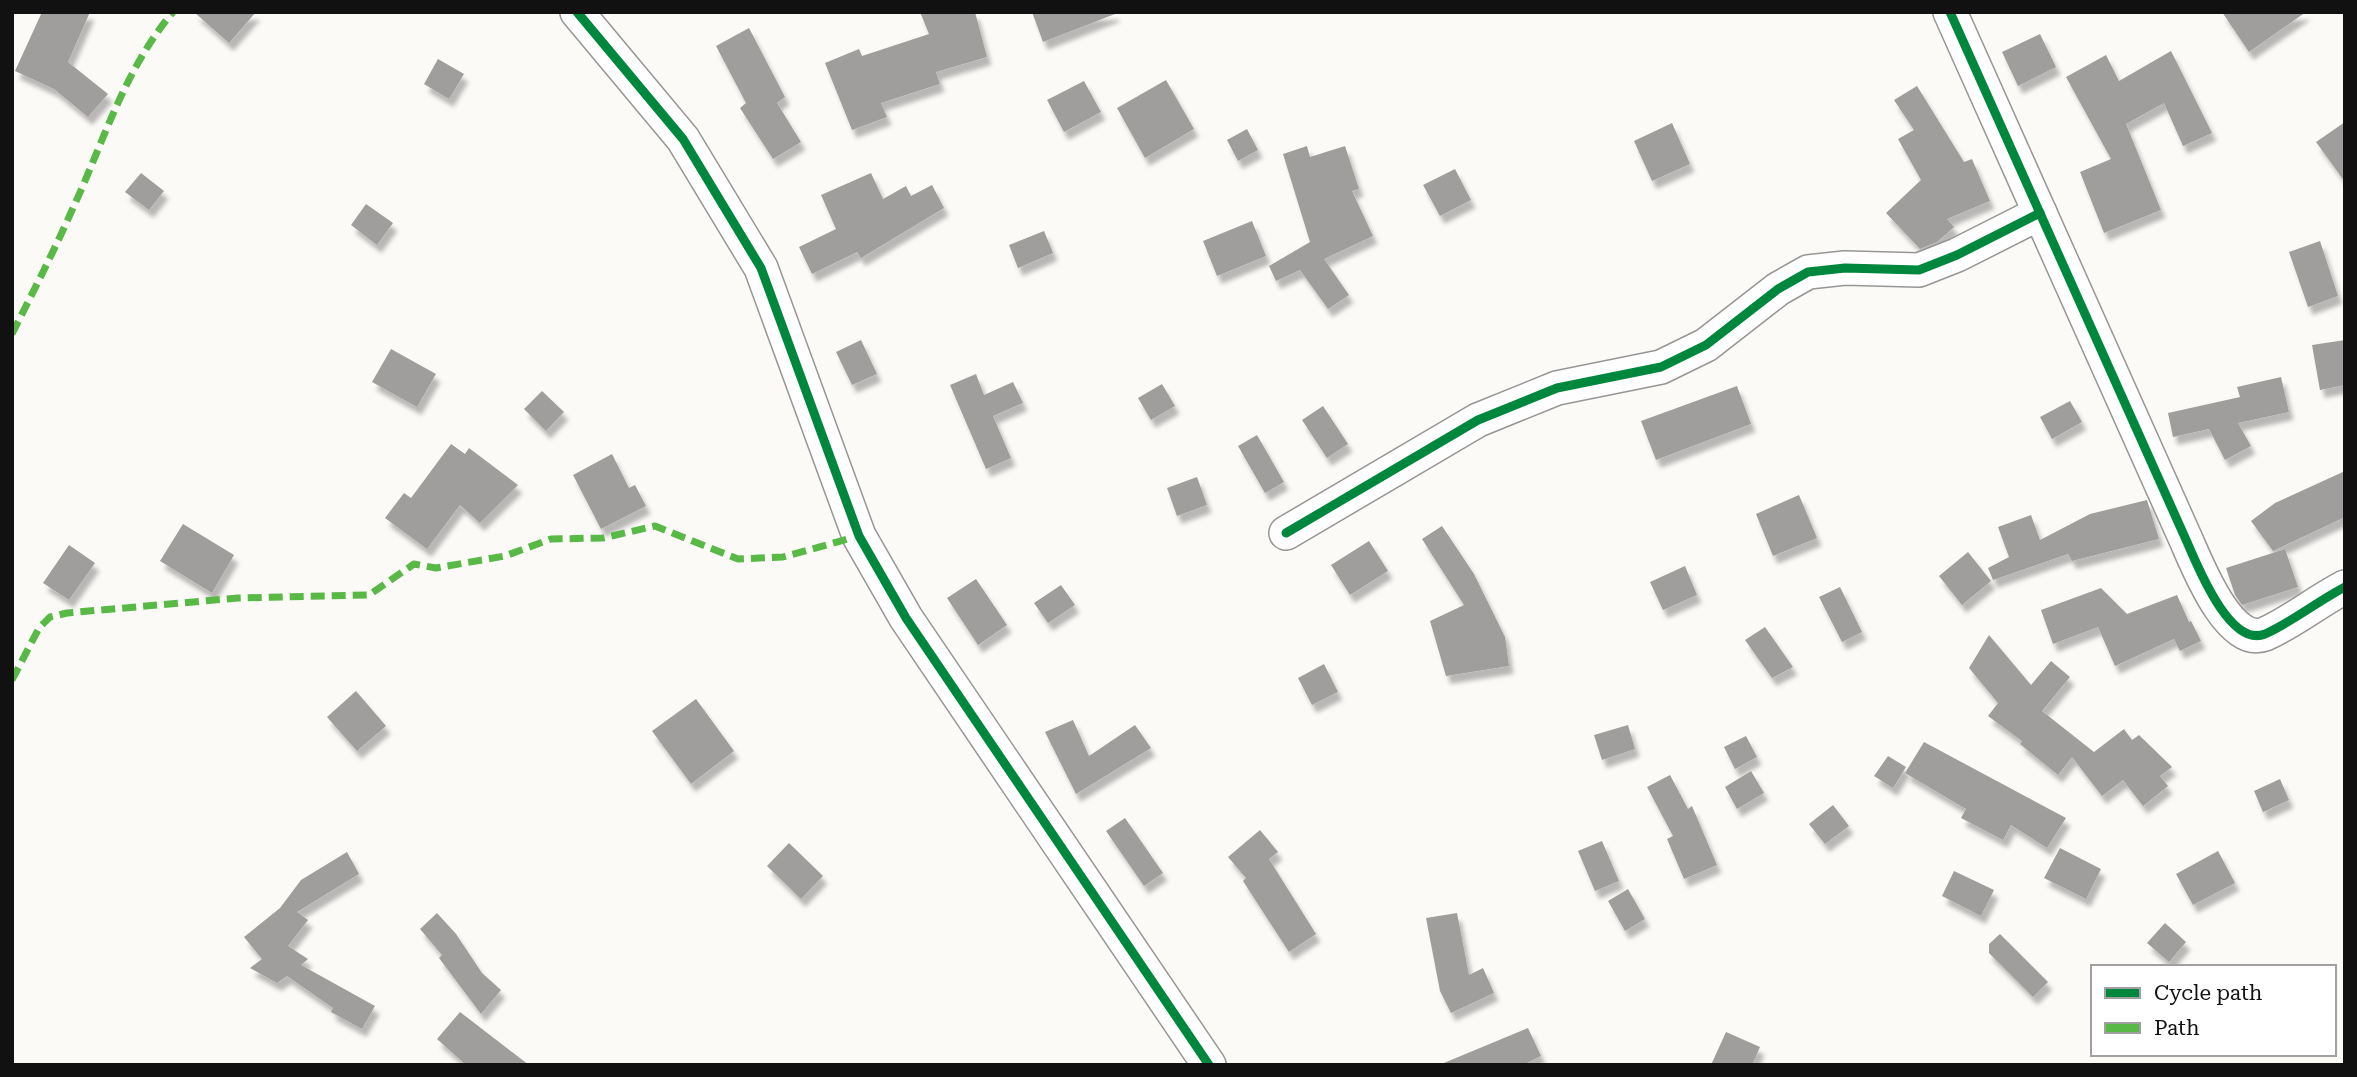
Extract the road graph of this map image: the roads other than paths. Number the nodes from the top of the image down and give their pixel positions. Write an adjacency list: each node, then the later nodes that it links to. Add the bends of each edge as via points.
1 (577, 12): 6 (street, via 683,139 761,268 859,536 906,618)
2 (1950, 12): 3 (street)
3 (2040, 213): 4 (street, via 1919,270 1808,272 1777,289 1706,345 1661,367 1557,388 1479,420); 5 (street, via 2202,575 2230,623 2246,635 2263,635)
4 (1286, 533)
5 (2345, 587)
6 (1209, 1065)

